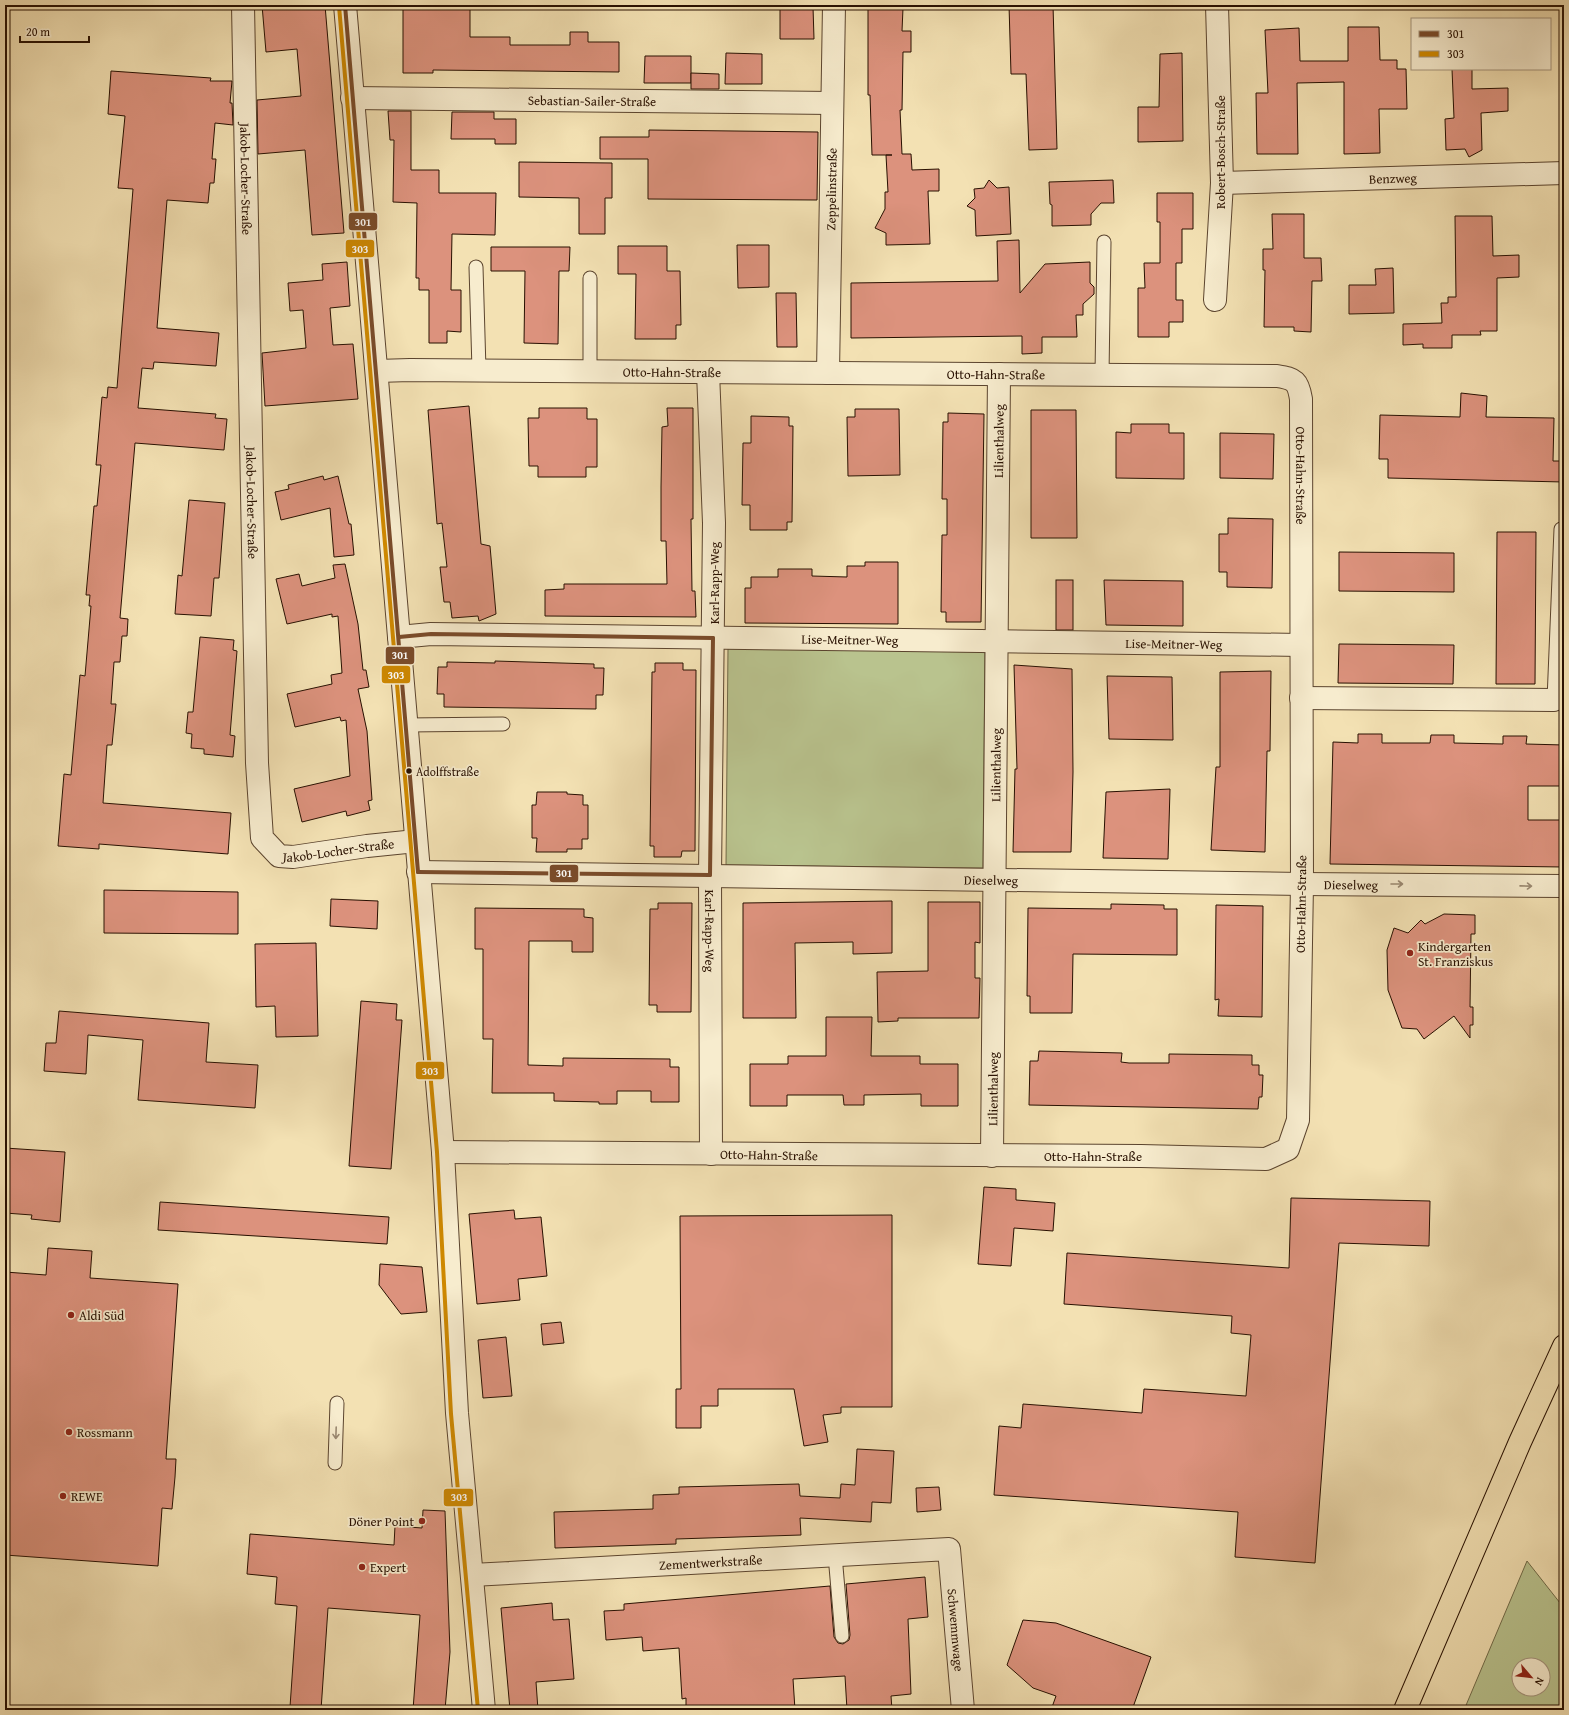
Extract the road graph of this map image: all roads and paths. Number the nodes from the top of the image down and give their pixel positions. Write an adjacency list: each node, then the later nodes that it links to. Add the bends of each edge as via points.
1 (243, 5): 29 (street, Jakob-Locher-Straße, via 257,748 262,838 279,856 293,857)
2 (345, 5): 5 (street)
3 (834, 5): 6 (street, Zeppelinstraße)
4 (1217, 5): 8 (street, Robert-Bosch-Straße)
5 (352, 98): 6 (street, Sebastian-Sailer-Straße); 14 (street)
6 (832, 103): 17 (street, Zeppelinstraße)
7 (1564, 173): 8 (street, Benzweg)
8 (1222, 183): 12 (street, Robert-Bosch-Straße)
9 (1104, 242): 19 (lane)
10 (476, 267): 13 (lane)
11 (590, 278): 15 (lane)
12 (1215, 300)
13 (479, 370): 14 (street, Otto-Hahn-Straße); 15 (street, Otto-Hahn-Straße)
14 (377, 371): 21 (street)
15 (590, 371): 16 (street, Otto-Hahn-Straße)
16 (708, 372): 17 (street, Otto-Hahn-Straße); 22 (street, Karl-Rapp-Weg, via 714,523)
17 (828, 373): 18 (street, Otto-Hahn-Straße)
18 (999, 374): 19 (street, Otto-Hahn-Straße); 23 (street, Lilienthalweg)
19 (1102, 375): 24 (street, Otto-Hahn-Straße, via 1277,376 1292,379 1299,386)
20 (1561, 530): 26 (lane)
21 (399, 637): 22 (street, Lise-Meitner-Weg, via 431,634); 28 (street)
22 (713, 638): 23 (street, Lise-Meitner-Weg); 31 (street, Karl-Rapp-Weg)
23 (997, 642): 24 (street, Lise-Meitner-Weg); 32 (street, Lilienthalweg)
24 (1301, 645): 25 (street, Otto-Hahn-Straße)
25 (1301, 698): 26 (street); 33 (street, Otto-Hahn-Straße)
26 (1554, 700)
27 (503, 724): 28 (lane)
28 (406, 725): 29 (street)
29 (416, 841): 30 (street)
30 (418, 872): 31 (street, Dieselweg); 35 (street)
31 (710, 875): 32 (street, Dieselweg); 36 (street, Karl-Rapp-Weg)
32 (994, 879): 33 (street, Dieselweg); 37 (street, Lilienthalweg)
33 (1302, 884): 34 (street, Dieselweg, one-way to 34); 37 (street, Otto-Hahn-Straße, via 1298,1120 1288,1149 1266,1159)
34 (1564, 886)
35 (443, 1152): 36 (street, Otto-Hahn-Straße); 43 (street, via 457,1413)
36 (711, 1154): 37 (street, Otto-Hahn-Straße)
37 (992, 1156)
38 (1564, 1346): 47 (main road)
39 (337, 1404): 40 (lane, one-way to 40)
40 (335, 1463)
41 (949, 1549): 42 (street, Zementwerkstraße); 46 (street, Schwemmwage)
42 (835, 1555): 43 (street, Zementwerkstraße); 44 (lane)
43 (472, 1575): 45 (street)
44 (842, 1636)
45 (484, 1710)
46 (963, 1710)
47 (1405, 1710)

